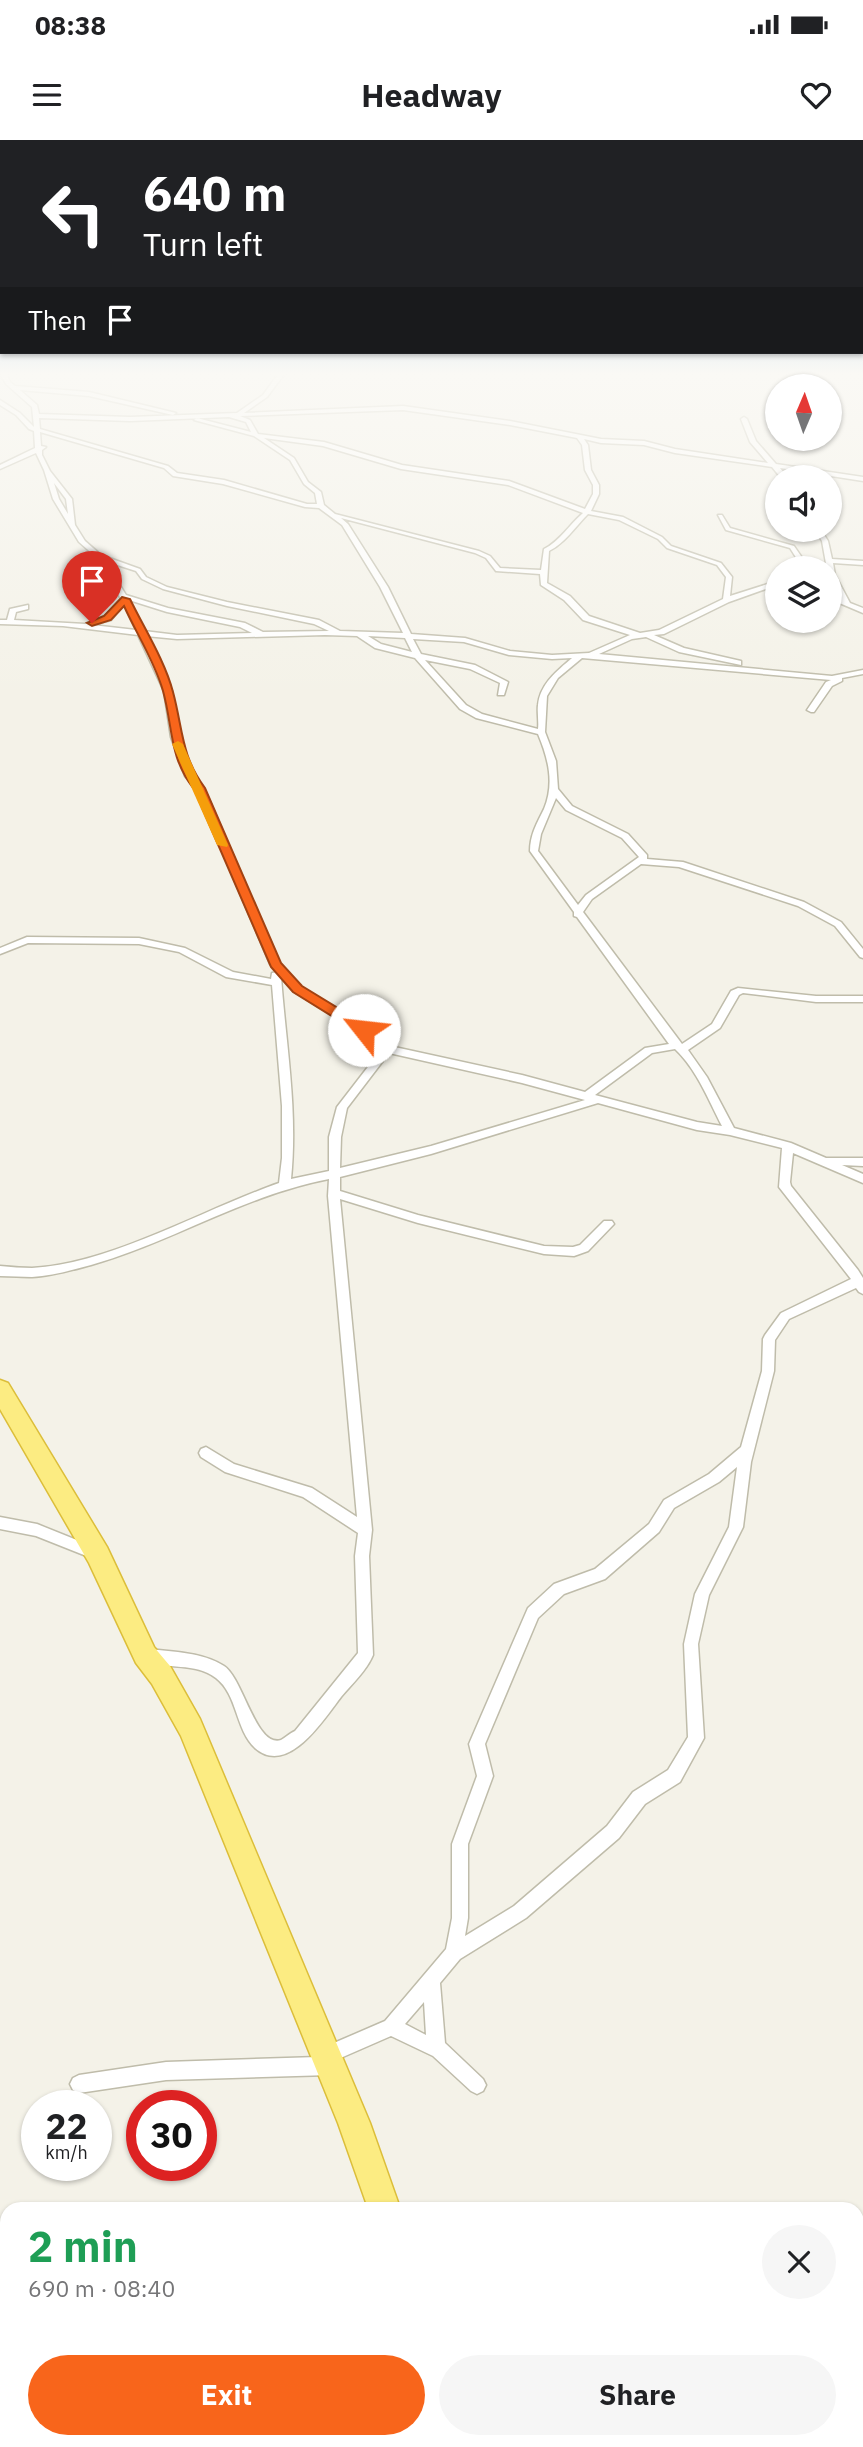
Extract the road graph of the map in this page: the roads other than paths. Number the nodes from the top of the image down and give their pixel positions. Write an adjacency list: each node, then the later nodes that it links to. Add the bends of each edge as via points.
1 (50, 481): 10 (street, via 55,499 82,542)
2 (214, 481): 6 (street)
3 (305, 481): 6 (street, via 318,492)
4 (496, 481): 7 (street)
5 (594, 481): 7 (street, via 596,494)
6 (321, 506): 8 (street)
7 (587, 512): 14 (street, via 560,543 546,550); 18 (street, via 621,519 669,547 719,564 729,577)
8 (336, 514): 14 (street, via 477,552 498,570); 27 (street, via 380,579)
9 (720, 516): 11 (street, via 728,529 792,547)
10 (99, 556): 17 (street); 28 (street, via 138,570 165,588 316,622)
11 (798, 556)
12 (842, 562): 13 (street)
13 (863, 563)
14 (545, 572): 31 (street, via 545,587 567,598 581,615)
15 (765, 587): 18 (street)
16 (842, 592): 20 (street)
17 (124, 597): 25 (street, via 101,621); 26 (street); 30 (street, via 242,625)
18 (726, 600): 31 (street)
19 (842, 602): 20 (street)
20 (847, 604): 22 (street)
21 (24, 607): 24 (street, via 13,611)
22 (863, 611)
23 (0, 621): 24 (street)
24 (10, 622): 25 (street)
25 (70, 625): 26 (street)
26 (139, 632): 30 (street, via 177,637); 46 (street, via 168,691 175,737 190,776 200,788)
27 (406, 633): 29 (street); 33 (street); 34 (street, via 466,640 509,653)
28 (340, 634): 29 (street); 30 (street)
29 (357, 634): 33 (street, via 378,646)
30 (264, 636)
31 (644, 636): 32 (street, via 627,638); 35 (street)
32 (590, 655): 34 (street); 35 (street)
33 (418, 656): 38 (street, via 482,670 505,682); 40 (street, via 468,713)
34 (579, 656): 40 (street, via 555,676 544,694)
35 (762, 671): 37 (street)
36 (863, 672): 37 (street)
37 (839, 678): 39 (street)
38 (501, 693)
39 (811, 710)
40 (541, 732): 41 (street, via 553,764)
41 (554, 790): 42 (street, via 575,812 630,840 643,854); 43 (street, via 537,830 534,851)
42 (641, 861): 43 (street, via 589,897); 45 (street, via 680,864 801,904 838,924)
43 (577, 914): 49 (street)
44 (0, 951): 47 (street, via 27,940 139,941 183,950 230,975)
45 (863, 955)
46 (275, 964): 47 (street); 50 (street, via 297,989)
47 (276, 983): 60 (street, via 289,1094)
48 (863, 999): 49 (street, via 742,990 735,993 716,1026)
49 (679, 1048): 52 (street, via 649,1050); 54 (street, via 702,1077)
50 (387, 1049): 51 (street); 58 (street, via 342,1107 335,1138)
51 (560, 1090): 52 (street); 53 (street, via 563,1104)
52 (593, 1097): 53 (street); 54 (street)
53 (557, 1113): 58 (street)
54 (730, 1131): 55 (street)
55 (787, 1146): 56 (street); 64 (street, via 790,1161 785,1187)
56 (822, 1161): 57 (street); 59 (street)
57 (863, 1161)
58 (335, 1175): 60 (street); 61 (street)
59 (863, 1179)
60 (285, 1185): 63 (street, via 98,1258 24,1273)
61 (334, 1193): 62 (street, via 544,1250 584,1248); 69 (street)
62 (608, 1224)
63 (0, 1271)
64 (861, 1285): 66 (street, via 806,1305 774,1328)
65 (0, 1389): 70 (highway)
66 (749, 1448): 72 (street, via 741,1475 736,1527 702,1594 691,1644 696,1738 688,1755 670,1781 639,1798 613,1832 520,1912); 72 (street, via 714,1478 669,1504 654,1528 600,1574 559,1589 533,1613 477,1744 485,1776 460,1844 460,1918)
67 (206, 1453): 69 (street, via 230,1468 306,1492)
68 (0, 1524): 70 (street, via 37,1530)
69 (365, 1530): 71 (street, via 366,1655 292,1744 262,1745 225,1675 195,1663)
70 (98, 1555): 71 (highway)
71 (145, 1655): 76 (highway, via 191,1728)
72 (454, 1953): 73 (street)
73 (431, 1978): 74 (street); 75 (street)
74 (391, 2026): 75 (street); 76 (street)
75 (436, 2048): 78 (street)
76 (329, 2061): 77 (street, via 166,2071); 79 (highway)
77 (79, 2084)
78 (477, 2085)
79 (382, 2202)

